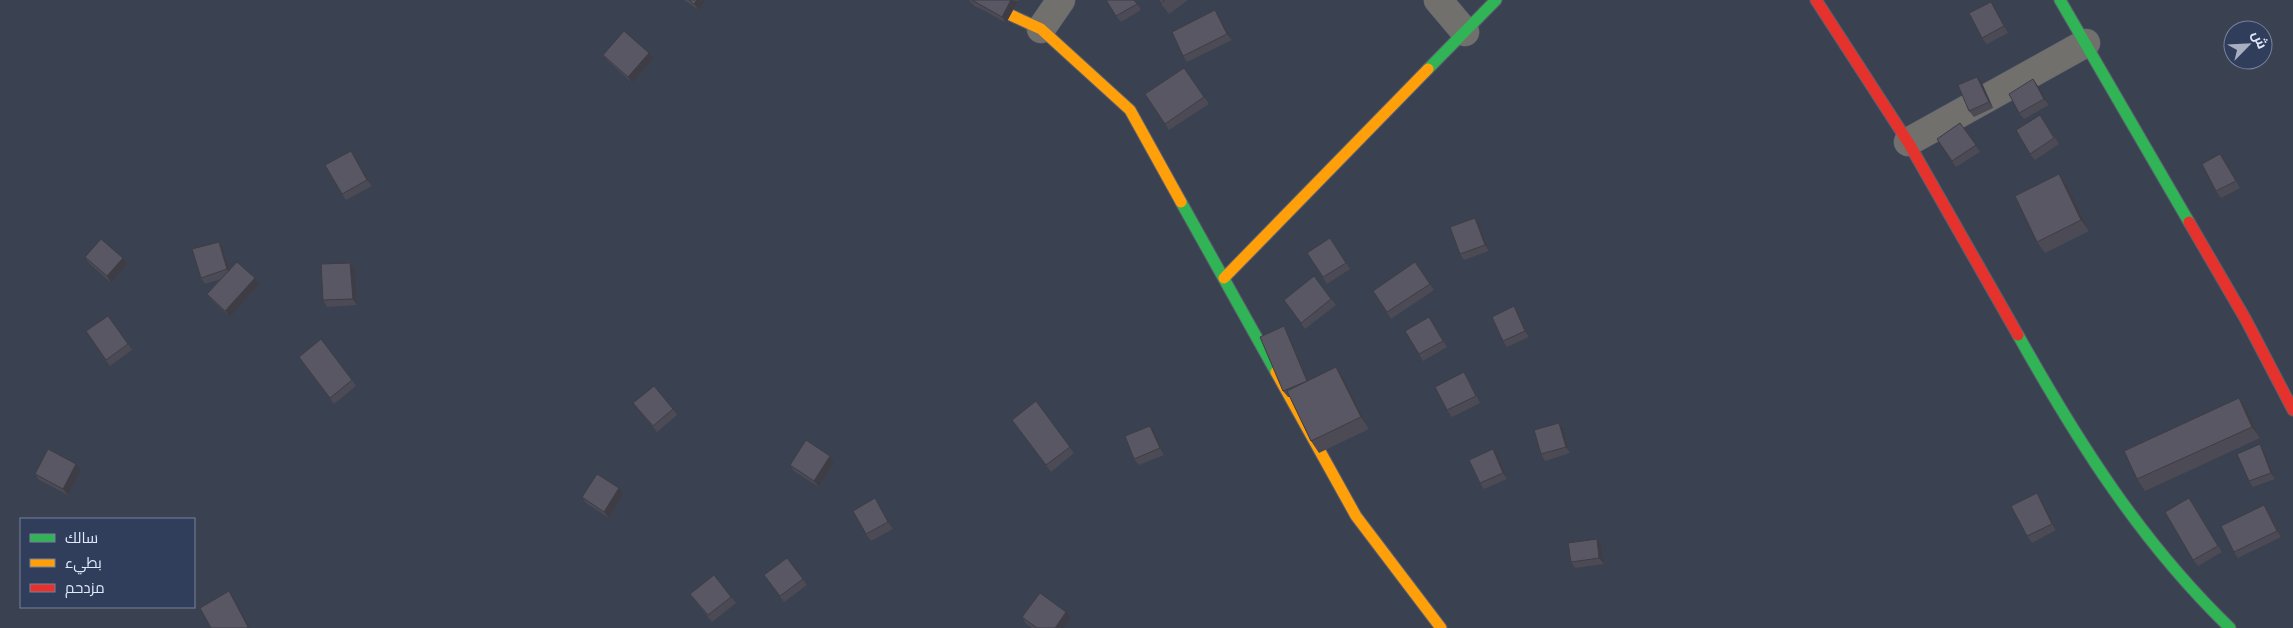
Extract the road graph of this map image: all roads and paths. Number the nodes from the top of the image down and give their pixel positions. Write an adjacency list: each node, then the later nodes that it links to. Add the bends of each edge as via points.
1 (978, 0): 7 (street)
2 (1062, 0): 7 (street)
3 (1438, 0): 8 (street)
4 (1496, 0): 8 (street)
5 (1816, 0): 10 (street)
6 (2060, 0): 9 (street)
7 (1041, 29): 11 (street, via 1130,110)
8 (1465, 32): 11 (street)
9 (2086, 43): 10 (street); 12 (street, via 2246,320)
10 (1908, 142): 14 (street, via 2065,419 2136,522 2200,599)
11 (1224, 278): 13 (street, via 1356,516)
12 (2293, 410)
13 (1441, 628)
14 (2230, 628)

